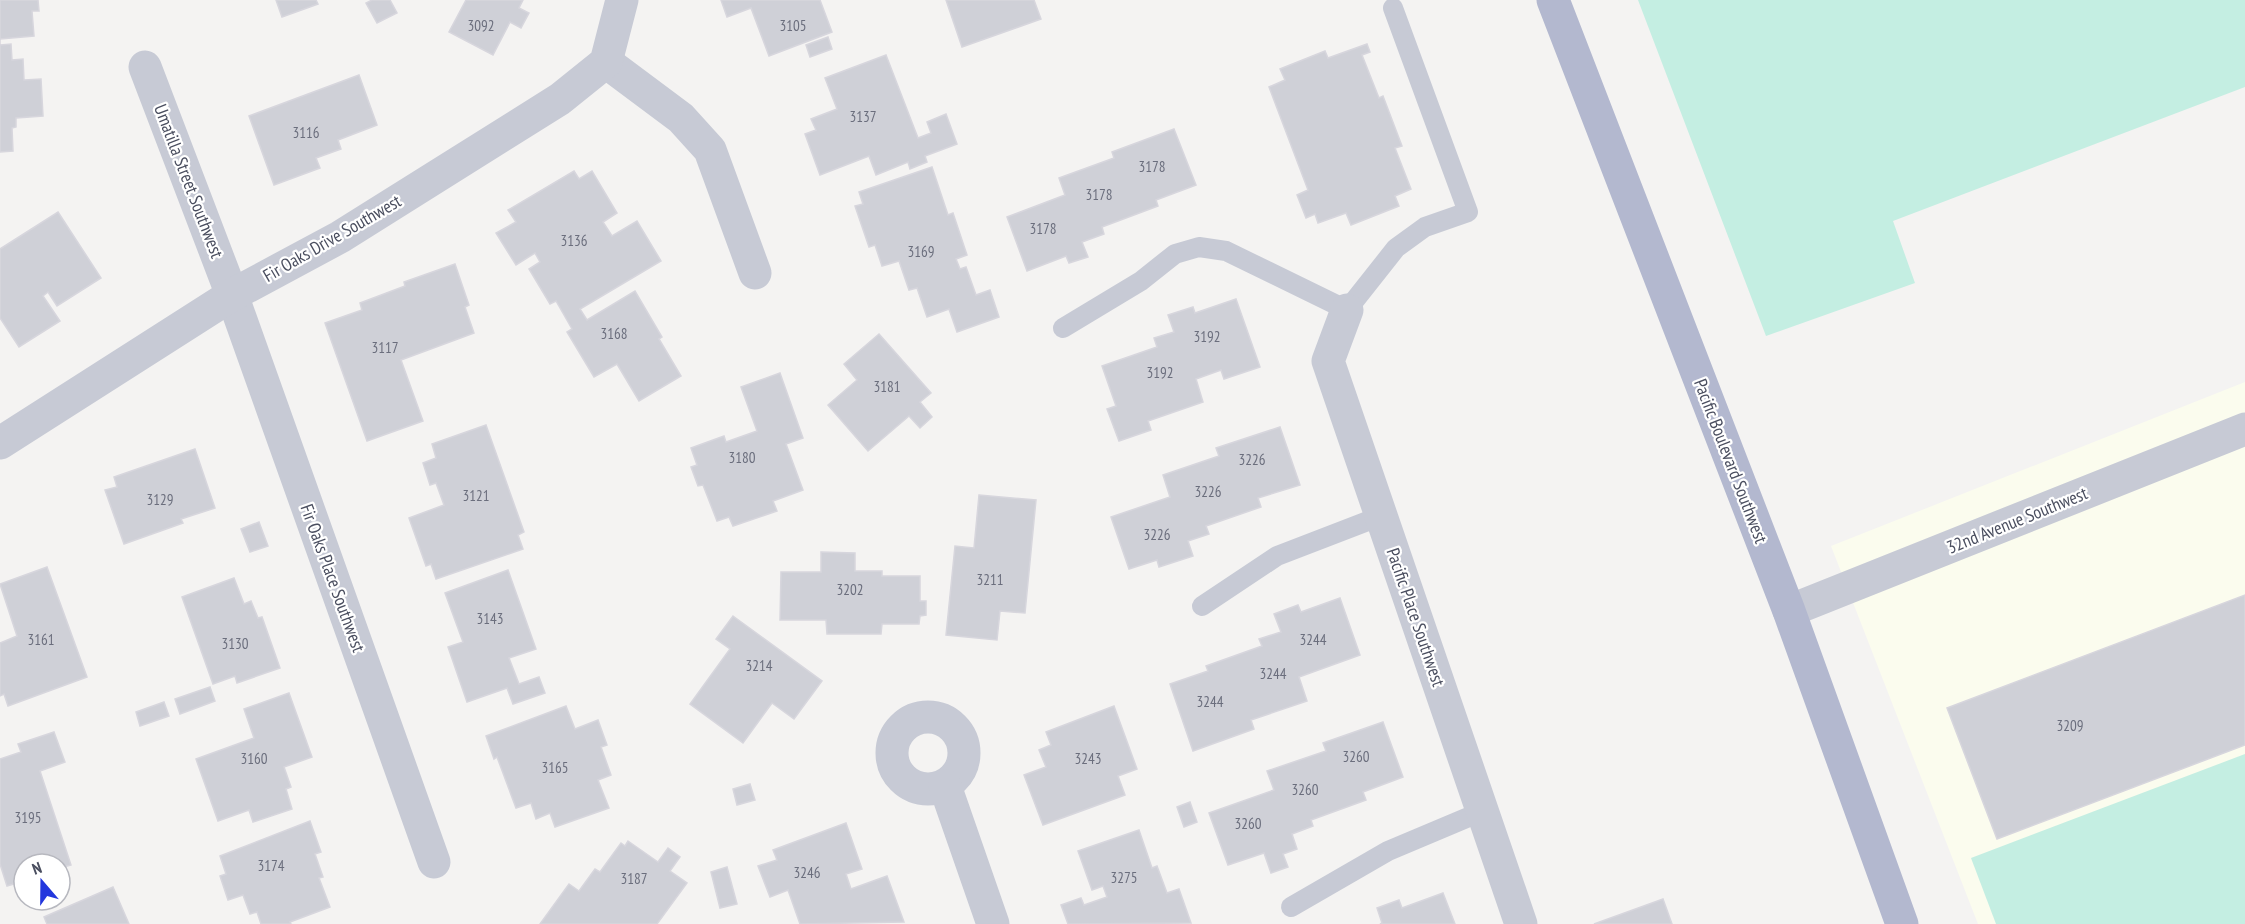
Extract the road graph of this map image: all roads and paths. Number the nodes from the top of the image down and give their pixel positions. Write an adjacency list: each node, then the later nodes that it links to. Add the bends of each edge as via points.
1 (622, 0): 4 (street)
2 (1553, 0): 14 (main road, Pacific Boulevard Southwest)
3 (1393, 8): 8 (lane, via 1468,212 1425,227 1396,248)
4 (606, 62): 6 (street, via 681,118 710,150); 7 (street, Fir Oaks Drive Southwest, via 560,99 340,237)
5 (145, 67): 7 (street, Umatilla Street Southwest)
6 (755, 273)
7 (232, 295): 11 (street, Fir Oaks Drive Southwest); 17 (street, Fir Oaks Place Southwest)
8 (1347, 310): 9 (lane, via 1226,251 1199,247 1175,254 1141,281); 12 (street, Pacific Place Southwest, via 1328,361)
9 (1063, 328)
10 (2245, 429): 14 (street, 32nd Avenue Southwest)
11 (0, 443)
12 (1381, 516): 13 (lane, via 1277,556); 16 (street, Pacific Place Southwest)
13 (1202, 606)
14 (1789, 611): 21 (main road, Pacific Boulevard Southwest)
15 (945, 786): 19 (street)
16 (1483, 811): 18 (lane, via 1388,850); 20 (street, Pacific Place Southwest)
17 (434, 862)
18 (1291, 907)
19 (993, 924)
20 (1521, 924)
21 (1902, 924)

